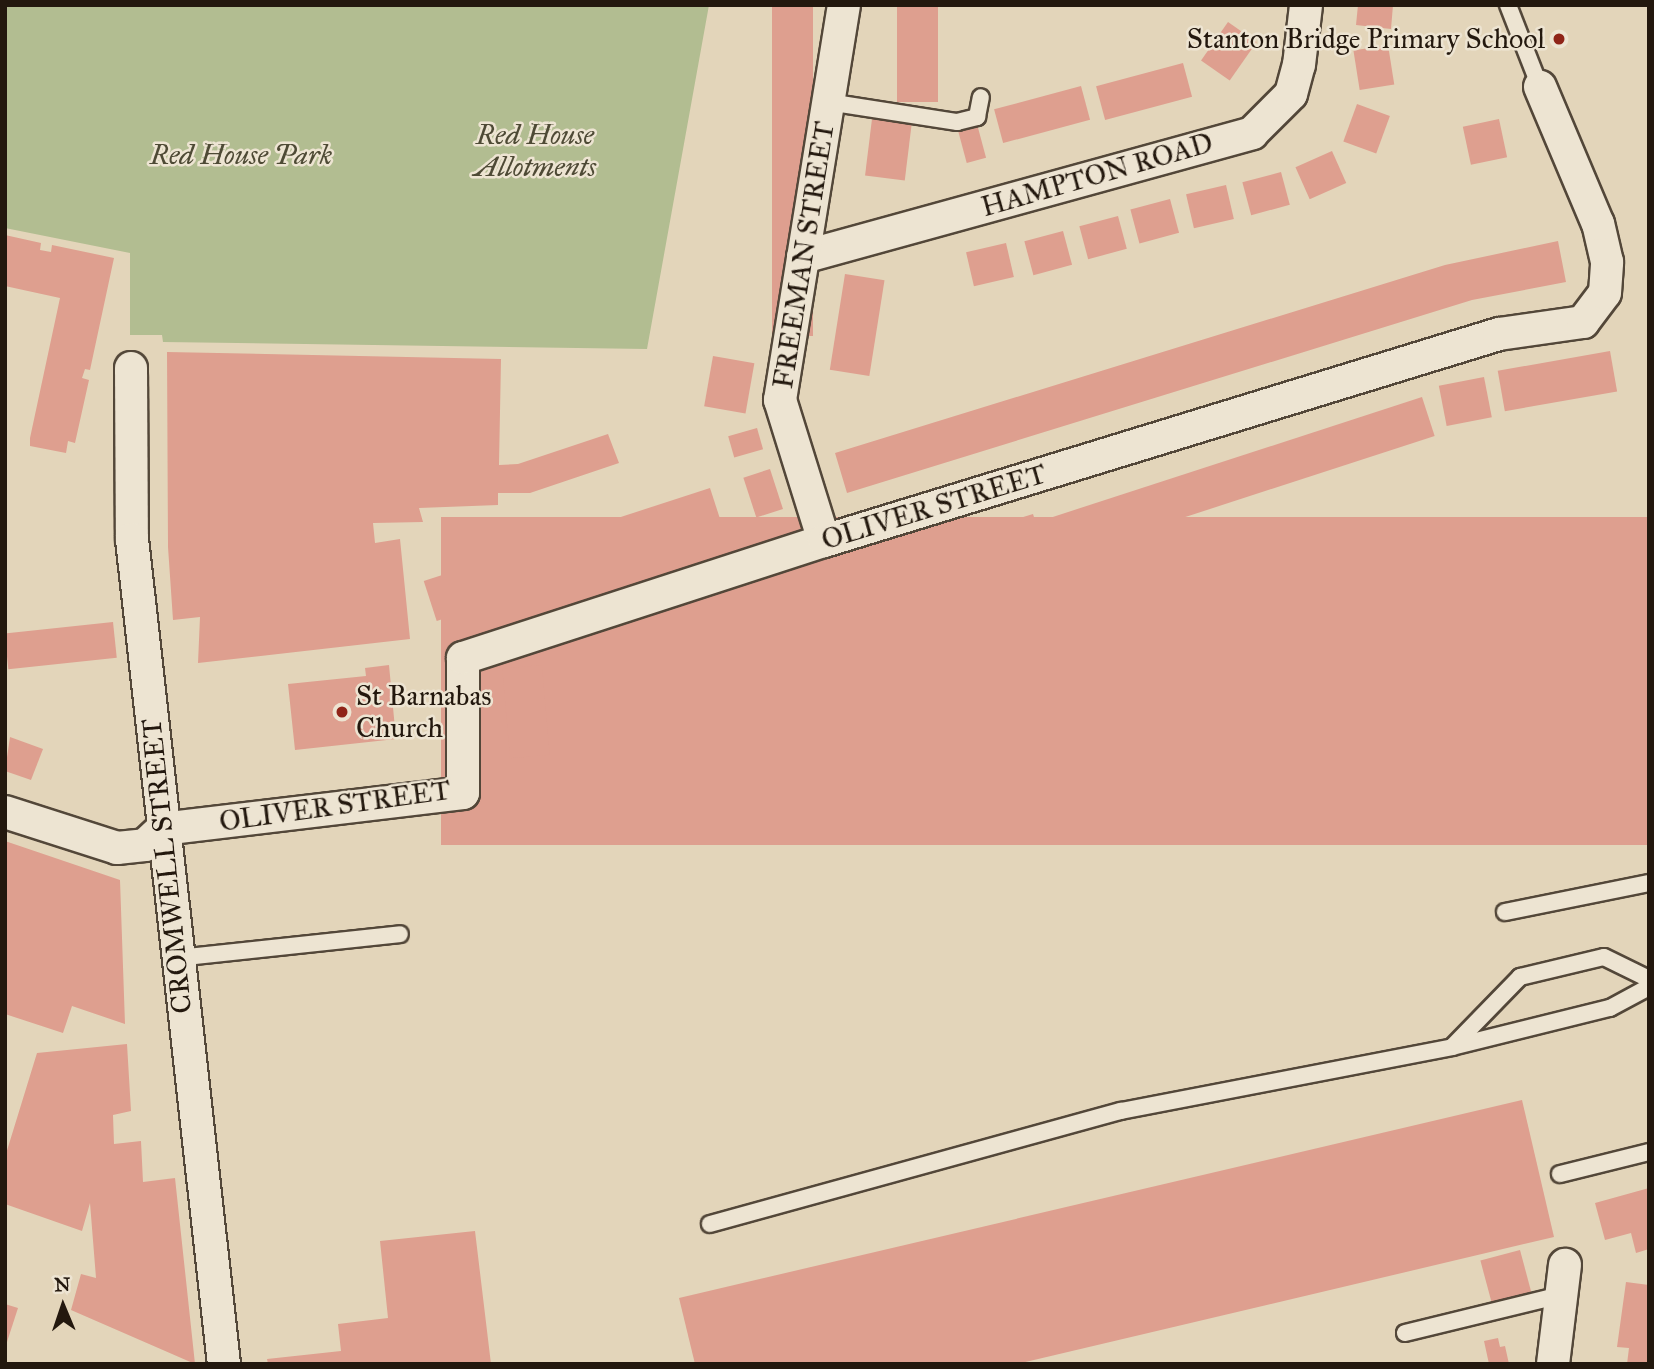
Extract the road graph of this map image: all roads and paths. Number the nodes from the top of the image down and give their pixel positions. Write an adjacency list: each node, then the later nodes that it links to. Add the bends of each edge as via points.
1 (844, 5): 6 (street, FREEMAN STREET)
2 (1306, 5): 7 (street, HAMPTON ROAD, via 1299,65 1290,94 1274,115 1252,132)
3 (1507, 5): 4 (lane)
4 (1540, 87): 9 (street, OLIVER STREET, via 1598,224 1607,262 1605,293 1583,322 1499,334)
5 (981, 96): 6 (lane, via 977,117 957,122)
6 (828, 102): 7 (street, FREEMAN STREET)
7 (803, 257): 9 (street, FREEMAN STREET, via 780,400)
8 (131, 368): 11 (street, CROMWELL STREET, via 132,539)
9 (824, 541): 11 (street, OLIVER STREET, via 463,658 463,793)
10 (5, 812): 11 (street, via 117,848 145,845)
11 (162, 829): 15 (street, CROMWELL STREET)
12 (1649, 883): 13 (lane)
13 (1505, 912)
14 (400, 934): 15 (lane)
15 (177, 958): 24 (street, CROMWELL STREET)
16 (1649, 979): 18 (lane, via 1604,957 1520,977)
17 (1649, 987): 18 (lane, via 1610,1008)
18 (1452, 1047): 21 (lane, via 1121,1111)
19 (1649, 1152): 20 (lane)
20 (1560, 1174)
21 (710, 1224)
22 (1563, 1280): 23 (lane); 25 (street)
23 (1405, 1333)
24 (224, 1364)
25 (1553, 1364)

